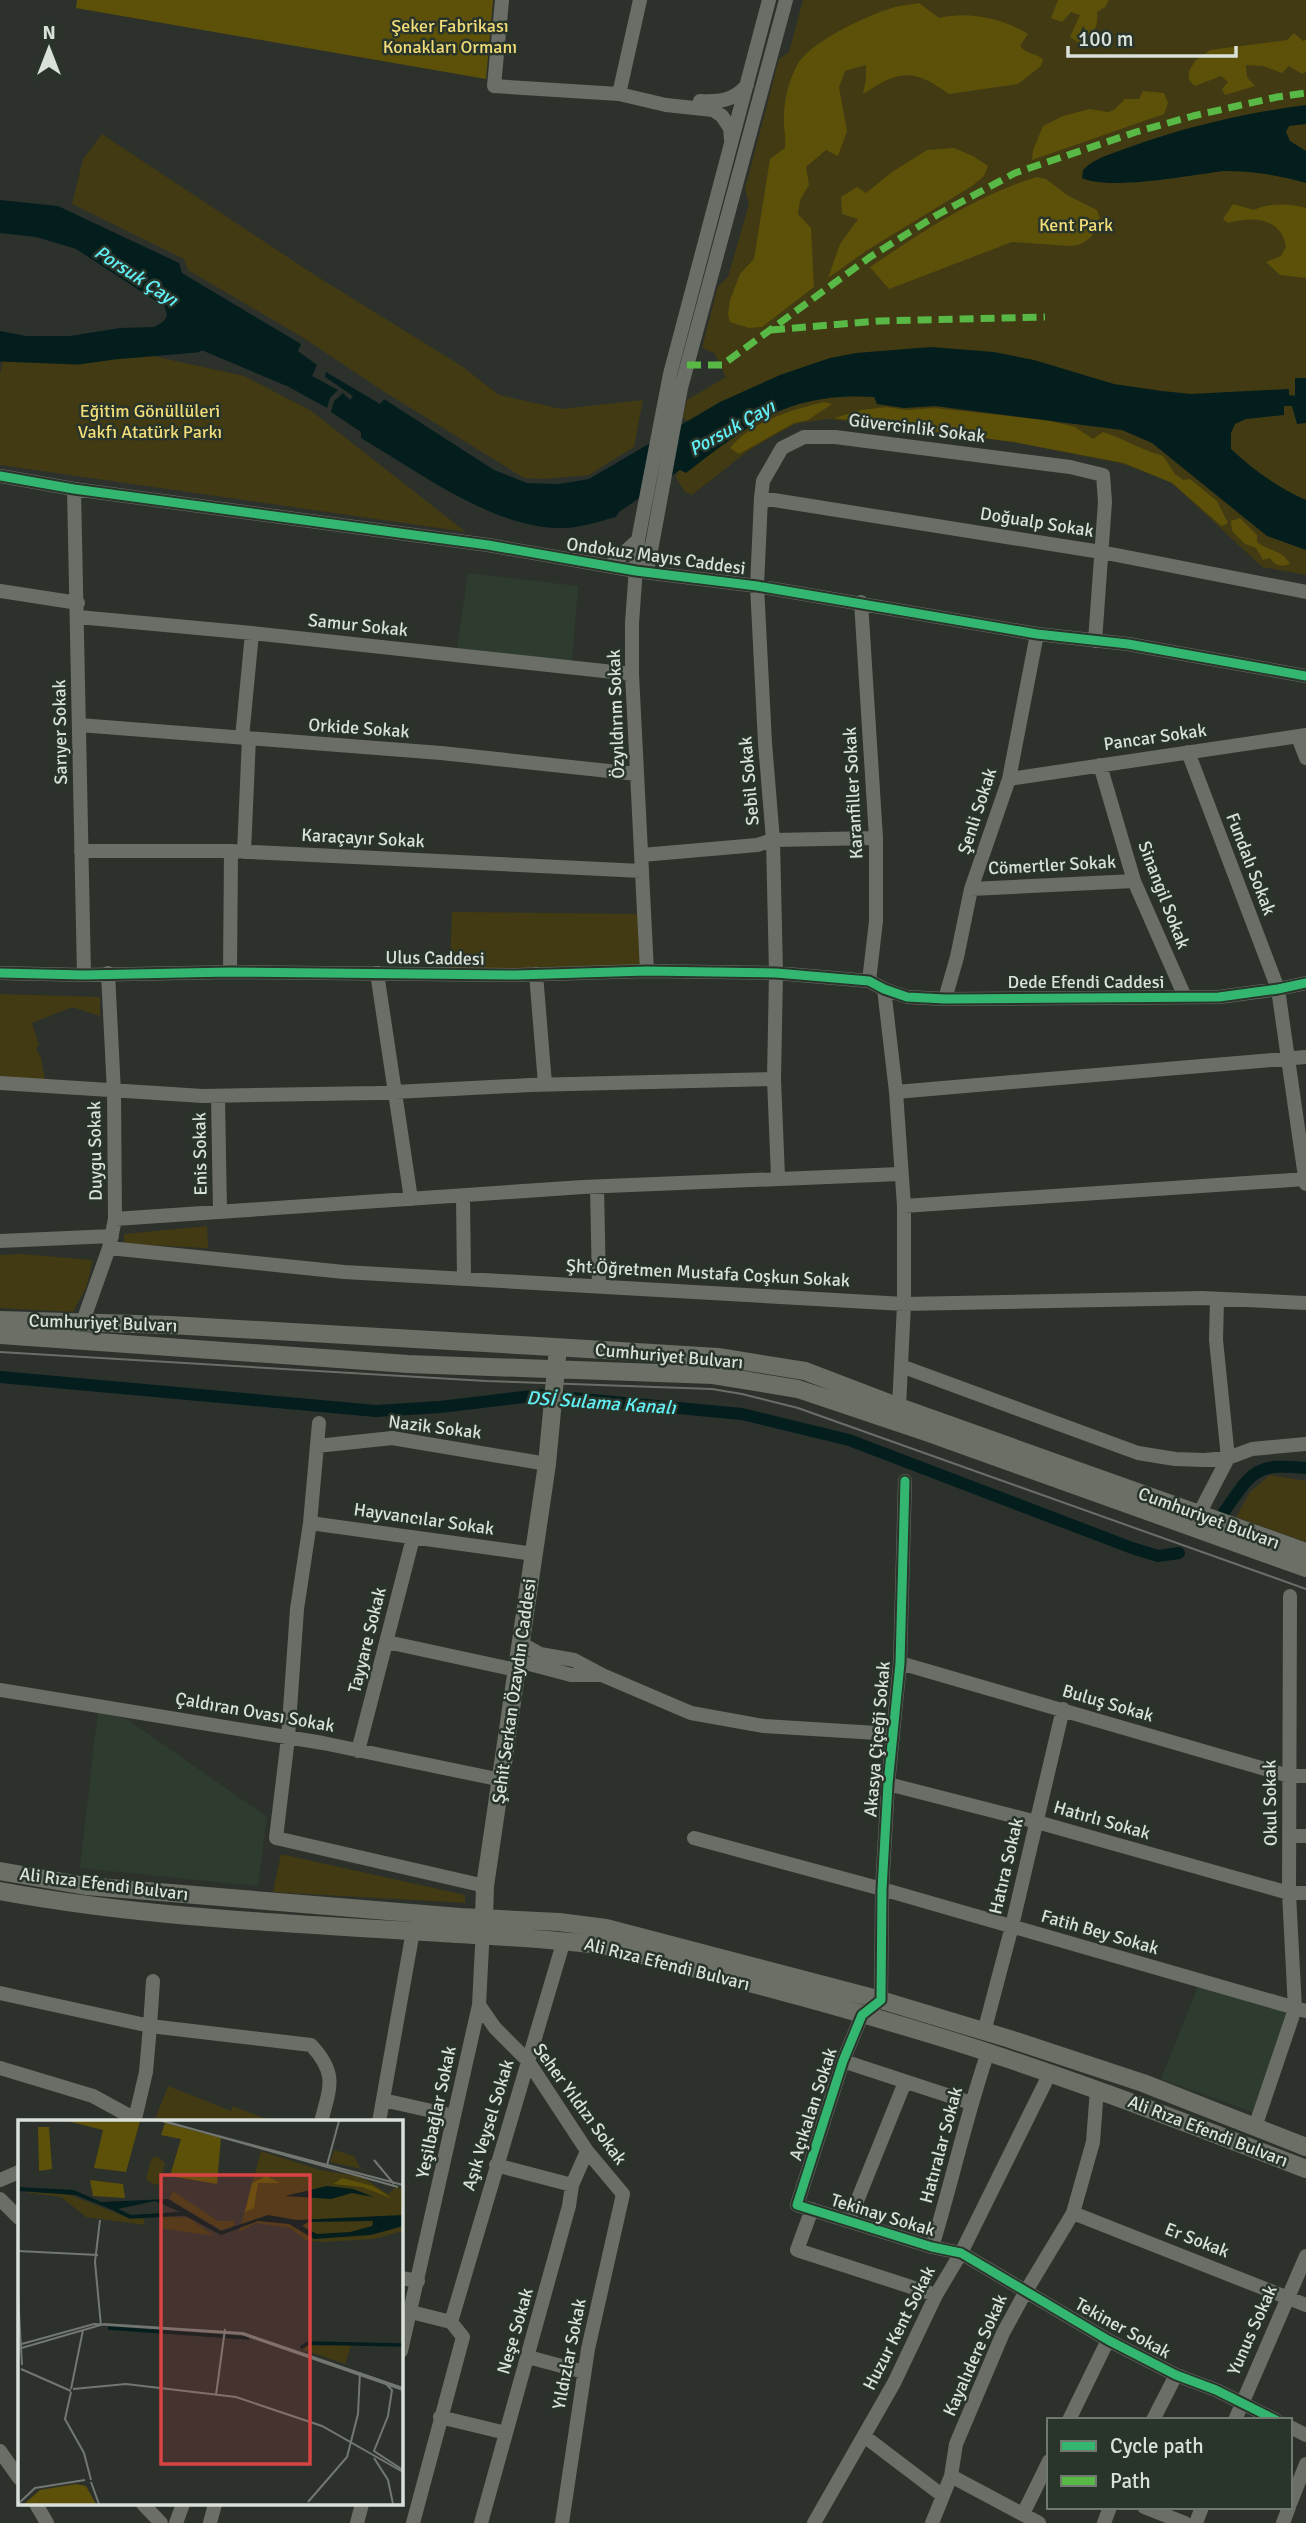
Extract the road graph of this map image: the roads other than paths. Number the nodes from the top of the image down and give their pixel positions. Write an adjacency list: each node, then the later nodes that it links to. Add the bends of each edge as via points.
1 (502, 0): 6 (street, via 494,86)
2 (640, 0): 6 (street)
3 (769, 0): 5 (street)
4 (786, 0): 10 (street)
5 (747, 85): 8 (street); 9 (street)
6 (619, 94): 7 (street)
7 (650, 100): 8 (street); 11 (street, via 713,110)
8 (724, 100): 9 (street)
9 (742, 103): 10 (street); 12 (street)
10 (758, 108): 13 (street)
11 (722, 116): 12 (street); 14 (street, via 730,128)
12 (738, 120): 13 (street); 14 (street)
13 (754, 125): 21 (street, via 696,332)
14 (731, 145): 18 (street, via 670,374)
15 (0, 476): 16 (street, Ondokuz Mayıs Caddesi)
16 (74, 489): 20 (street, Ondokuz Mayıs Caddesi); 26 (street, Sarıyer Sokak)
17 (761, 498): 19 (street, Doğualp Sokak); 19 (street, Güvercinlik Sokak, via 763,481 782,448 804,437 1070,467 1103,475); 22 (street, Güvercinlik Sokak)
18 (638, 540): 20 (street); 21 (street)
19 (1101, 552): 24 (street, Doğualp Sokak); 29 (street)
20 (610, 566): 21 (street, Ondokuz Mayıs Caddesi)
21 (641, 571): 22 (street, Ondokuz Mayıs Caddesi); 30 (street, Özyıldırım Sokak, via 632,623)
22 (757, 586): 25 (street, Ondokuz Mayıs Caddesi); 41 (street, Sebil Sokak)
23 (0, 591): 26 (street, Samur Sokak)
24 (1306, 592)
25 (861, 602): 28 (street, Ondokuz Mayıs Caddesi); 40 (street, Karanfiller Sokak)
26 (78, 610): 27 (street, Samur Sokak); 32 (street, Sarıyer Sokak)
27 (251, 633): 30 (street, Samur Sokak); 34 (street)
28 (1037, 634): 29 (street, Ondokuz Mayıs Caddesi); 39 (street, Şenli Sokak)
29 (1095, 641): 31 (street, Ondokuz Mayıs Caddesi)
30 (632, 674): 38 (street, Özyıldırım Sokak)
31 (1306, 676)
32 (79, 725): 34 (street, Orkide Sokak); 42 (street, Sarıyer Sokak)
33 (1302, 736): 35 (street, Pancar Sokak); 36 (street)
34 (246, 738): 38 (street, Orkide Sokak); 43 (street)
35 (1188, 752): 37 (street, Pancar Sokak); 59 (street, Fundalı Sokak)
36 (1306, 758)
37 (1100, 765): 39 (street, Pancar Sokak); 46 (street, Sinangil Sokak)
38 (637, 774): 44 (street, Özyıldırım Sokak)
39 (1009, 779): 47 (street, Şenli Sokak)
40 (876, 838): 41 (street); 56 (street, Karanfiller Sokak, via 876,921)
41 (773, 839): 44 (street, via 757,845); 53 (street, Sebil Sokak)
42 (81, 851): 43 (street, Karaçayır Sokak); 55 (street, Sarıyer Sokak)
43 (238, 852): 45 (street, Karaçayır Sokak); 50 (street)
44 (642, 855): 45 (street, Özyıldırım Sokak)
45 (642, 871): 48 (street, Özyıldırım Sokak)
46 (1135, 881): 47 (street, Cömertler Sokak); 60 (street, Sinangil Sokak)
47 (971, 888): 61 (street, Şenli Sokak)
48 (647, 971): 53 (street, Ulus Caddesi); 54 (street, Ulus Caddesi)
49 (0, 972): 55 (street, Ulus Caddesi)
50 (230, 972): 51 (street, Ulus Caddesi); 52 (street, Ulus Caddesi)
51 (108, 973): 55 (street, Ulus Caddesi); 67 (street, Duygu Sokak)
52 (377, 973): 54 (street, Ulus Caddesi); 68 (street)
53 (776, 973): 56 (street, Ulus Caddesi); 64 (street, Sebil Sokak)
54 (536, 974): 66 (street)
55 (84, 975)
56 (869, 981): 58 (street, Dede Efendi Caddesi)
57 (1306, 983): 59 (street, Dede Efendi Caddesi)
58 (884, 989): 61 (street, Dede Efendi Caddesi, via 907,997); 69 (street)
59 (1278, 989): 60 (street, Dede Efendi Caddesi); 63 (street, Fundalı Sokak)
60 (1185, 997): 61 (street, Dede Efendi Caddesi)
61 (945, 999)
62 (1306, 1058): 63 (street)
63 (1289, 1059): 69 (street); 73 (street, Fundalı Sokak)
64 (774, 1079): 66 (street); 72 (street, Sebil Sokak)
65 (0, 1083): 67 (street)
66 (545, 1084): 68 (street)
67 (114, 1092): 70 (street); 79 (street, Duygu Sokak)
68 (395, 1092): 70 (street); 76 (street)
69 (896, 1092): 71 (street)
70 (218, 1096): 78 (street, Enis Sokak)
71 (900, 1174): 72 (street); 77 (street)
72 (778, 1177): 74 (street)
73 (1306, 1180): 77 (street)
74 (597, 1187): 75 (street); 83 (street)
75 (463, 1197): 76 (street); 82 (street)
76 (411, 1199): 78 (street)
77 (904, 1206): 86 (street)
78 (220, 1212): 79 (street)
79 (115, 1219): 81 (street, Duygu Sokak)
80 (0, 1241): 81 (street, Şht.Öğretmen Mustafa Coşkun Sokak)
81 (111, 1242): 82 (street, Şht.Öğretmen Mustafa Coşkun Sokak, via 344,1272); 88 (street, Duygu Sokak)
82 (464, 1278): 83 (street, Şht.Öğretmen Mustafa Coşkun Sokak)
83 (598, 1286): 86 (street, Şht.Öğretmen Mustafa Coşkun Sokak)
84 (1217, 1300): 85 (street, Şht.Öğretmen Mustafa Coşkun Sokak); 86 (street, Şht.Öğretmen Mustafa Coşkun Sokak); 99 (street, via 1216,1340)
85 (1306, 1303)
86 (904, 1304): 91 (street)
87 (0, 1320): 88 (main road, Cumhuriyet Bulvarı)
88 (82, 1324): 90 (main road, Cumhuriyet Bulvarı)
89 (0, 1335): 92 (main road, Cumhuriyet Bulvarı, via 408,1364)
90 (558, 1348): 92 (main road, Şehit Serkan Özaydın Caddesi); 93 (main road, Cumhuriyet Bulvarı, via 718,1357 805,1371)
91 (901, 1366): 93 (street); 99 (street, via 1138,1453 1175,1459)
92 (557, 1368): 100 (main road, Şehit Serkan Özaydın Caddesi); 107 (main road, Cumhuriyet Bulvarı, via 713,1375 798,1390)
93 (899, 1407): 102 (main road, Cumhuriyet Bulvarı)
94 (319, 1423): 96 (street)
95 (1306, 1444): 97 (street)
96 (317, 1446): 100 (street, Nazik Sokak, via 392,1438); 103 (street)
97 (1287, 1446): 98 (street); 99 (street, via 1252,1449)
98 (1306, 1450)
99 (1228, 1458): 102 (street)
100 (547, 1464): 106 (main road, Şehit Serkan Özaydın Caddesi)
101 (905, 1481): 111 (street, Akasya Çiçeği Sokak)
102 (1199, 1514): 105 (main road, Cumhuriyet Bulvarı)
103 (310, 1523): 104 (street, Hayvancılar Sokak); 117 (street, via 297,1609)
104 (413, 1538): 106 (street, Hayvancılar Sokak); 109 (street, Tayyare Sokak)
105 (1306, 1552)
106 (534, 1554): 110 (main road, Şehit Serkan Özaydın Caddesi)
107 (1306, 1568)
108 (1290, 1596): 119 (street, Okul Sokak)
109 (387, 1642): 112 (street); 118 (street, Tayyare Sokak)
110 (520, 1643): 112 (main road, Şehit Serkan Özaydın Caddesi); 113 (street, via 540,1654 574,1660)
111 (900, 1662): 115 (street, Buluş Sokak); 116 (street, Akasya Çiçeği Sokak)
112 (517, 1666): 113 (street); 121 (main road, Şehit Serkan Özaydın Caddesi)
113 (602, 1675): 116 (street, via 691,1713 764,1726)
114 (0, 1690): 117 (street, Çaldıran Ovası Sokak)
115 (1063, 1709): 119 (street, Buluş Sokak); 123 (street, Hatıra Sokak)
116 (893, 1734): 122 (street, Akasya Çiçeği Sokak)
117 (288, 1738): 118 (street, Çaldıran Ovası Sokak); 128 (street, via 276,1838)
118 (358, 1751): 121 (street, Çaldıran Ovası Sokak)
119 (1289, 1776): 120 (street, Buluş Sokak); 124 (street, Okul Sokak)
120 (1306, 1776)
121 (502, 1780): 128 (main road, Şehit Serkan Özaydın Caddesi)
122 (888, 1784): 123 (street, Hatırlı Sokak); 129 (street, Akasya Çiçeği Sokak)
123 (1037, 1822): 131 (street, Hatırlı Sokak); 133 (street, Hatıra Sokak)
124 (1291, 1836): 125 (street); 131 (street, Okul Sokak)
125 (1306, 1836)
126 (694, 1838): 129 (street, Fatih Bey Sokak)
127 (0, 1871): 134 (main road, Ali Rıza Efendi Bulvarı, via 86,1886)
128 (485, 1886): 134 (main road, Şehit Serkan Özaydın Caddesi)
129 (883, 1889): 133 (street, Fatih Bey Sokak); 140 (street, Akasya Çiçeği Sokak)
130 (0, 1891): 135 (main road, Ali Rıza Efendi Bulvarı, via 81,1906)
131 (1289, 1893): 132 (street, Hatırlı Sokak); 137 (street, Okul Sokak)
132 (1306, 1893)
133 (1012, 1926): 142 (street, Fatih Bey Sokak); 145 (street, Hatıra Sokak)
134 (483, 1927): 135 (main road, Ali Rıza Efendi Bulvarı); 136 (main road, Ali Rıza Efendi Bulvarı); 140 (main road, Ali Rıza Efendi Bulvarı, via 543,1921 606,1928); 141 (street, Yeşilbağlar Sokak)
135 (413, 1931): 153 (street)
136 (564, 1940): 143 (main road, Ali Rıza Efendi Bulvarı, via 606,1945); 147 (street, Aşık Veysel Sokak)
137 (1299, 1957): 142 (street, Okul Sokak)
138 (153, 1981): 144 (street)
139 (0, 1993): 144 (street)
140 (881, 2000): 143 (street); 145 (main road, Ali Rıza Efendi Bulvarı)
141 (479, 2005): 147 (street, Seher Yıldızı Sokak); 155 (street, Yeşilbağlar Sokak)
142 (1300, 2010): 160 (street)
143 (862, 2014): 146 (main road, Ali Rıza Efendi Bulvarı); 148 (street, Açıkalan Sokak)
144 (150, 2026): 157 (street); 158 (street, via 310,2045 324,2059 331,2083)
145 (984, 2032): 160 (main road, Ali Rıza Efendi Bulvarı, via 1143,2084)
146 (988, 2052): 150 (main road, Ali Rıza Efendi Bulvarı); 154 (street, Hatıralar Sokak)
147 (528, 2061): 162 (street, Seher Yıldızı Sokak); 163 (street, Aşık Veysel Sokak)
148 (843, 2061): 151 (street); 170 (street, Açıkalan Sokak)
149 (0, 2068): 156 (street, via 93,2096)
150 (1050, 2073): 152 (main road, Ali Rıza Efendi Bulvarı); 176 (street, Huzur Kent Sokak)
151 (905, 2082): 154 (street); 174 (street)
152 (1097, 2089): 164 (main road, Ali Rıza Efendi Bulvarı); 172 (street, Kayalıdere Sokak, via 1093,2142)
153 (383, 2100): 155 (street); 159 (street)
154 (971, 2103): 175 (street, Hatıralar Sokak)
155 (454, 2116): 179 (street, Yeşilbağlar Sokak)
156 (134, 2120)
157 (136, 2120)
158 (322, 2120)
159 (379, 2120)
160 (1255, 2127): 161 (main road, Ali Rıza Efendi Bulvarı)
161 (1306, 2147)
162 (587, 2151): 167 (street, Neşe Sokak); 168 (street, Seher Yıldızı Sokak)
163 (496, 2165): 167 (street); 185 (street, Aşık Veysel Sokak)
164 (1306, 2169)
165 (18, 2172): 166 (street)
166 (0, 2180)
167 (572, 2185): 188 (street, Neşe Sokak)
168 (623, 2194): 189 (street, Yıldızlar Sokak)
169 (0, 2199): 173 (street)
170 (797, 2205): 171 (street, Tekinay Sokak)
171 (812, 2209): 174 (street, Tekinay Sokak); 181 (street, via 797,2250)
172 (1073, 2213): 180 (street, Kayalıdere Sokak); 182 (street, Er Sokak)
173 (18, 2217)
174 (849, 2221): 175 (street, Tekinay Sokak)
175 (932, 2247): 176 (street, Tekinay Sokak)
176 (961, 2253): 180 (street, Tekiner Sokak); 181 (street, Huzur Kent Sokak)
177 (1306, 2256): 182 (street, Yunus Sokak)
178 (402, 2278): 179 (street)
179 (418, 2281): 184 (street, Yeşilbağlar Sokak)
180 (1026, 2291): 186 (street, Tekiner Sokak); 202 (street, Kayalıdere Sokak, via 956,2444)
181 (936, 2295): 198 (street, Huzur Kent Sokak)
182 (1288, 2296): 183 (street, Er Sokak); 191 (street, Yunus Sokak)
183 (1306, 2305)
184 (411, 2312): 185 (street); 187 (street, Yeşilbağlar Sokak)
185 (451, 2322): 192 (street, via 463,2337)
186 (1108, 2340): 190 (street, Tekiner Sokak); 193 (street)
187 (402, 2347)
188 (528, 2357): 189 (street); 197 (street, Neşe Sokak)
189 (584, 2372): 220 (street, Yıldızlar Sokak)
190 (1176, 2375): 191 (street, Tekiner Sokak); 194 (street)
191 (1241, 2403): 195 (street, Yunus Sokak); 196 (street, Tekiner Sokak)
192 (440, 2417): 197 (street); 218 (street)
193 (1070, 2418)
194 (1154, 2418)
195 (1236, 2418)
196 (1272, 2418)
197 (506, 2433): 219 (street, Neşe Sokak)
198 (864, 2436): 204 (street); 221 (street, Huzur Kent Sokak)
199 (0, 2451): 203 (street)
200 (1306, 2464): 205 (street)
201 (1047, 2465): 212 (street)
202 (951, 2476): 204 (street, Kayalıdere Sokak); 212 (street)
203 (18, 2477)
204 (943, 2496): 222 (street, Kayalıdere Sokak)
205 (1292, 2500)
206 (37, 2506): 213 (street)
207 (145, 2506): 214 (street)
208 (182, 2506): 215 (street)
209 (214, 2506): 216 (street)
210 (361, 2506): 217 (street)
211 (1149, 2509): 224 (street)
212 (1023, 2514): 223 (street)
213 (47, 2523)
214 (161, 2523)
215 (176, 2523)
216 (210, 2523)
217 (357, 2523)
218 (413, 2523)
219 (481, 2523)
220 (562, 2523)
221 (814, 2523)
222 (932, 2523)
223 (1039, 2523)
224 (1185, 2523)

